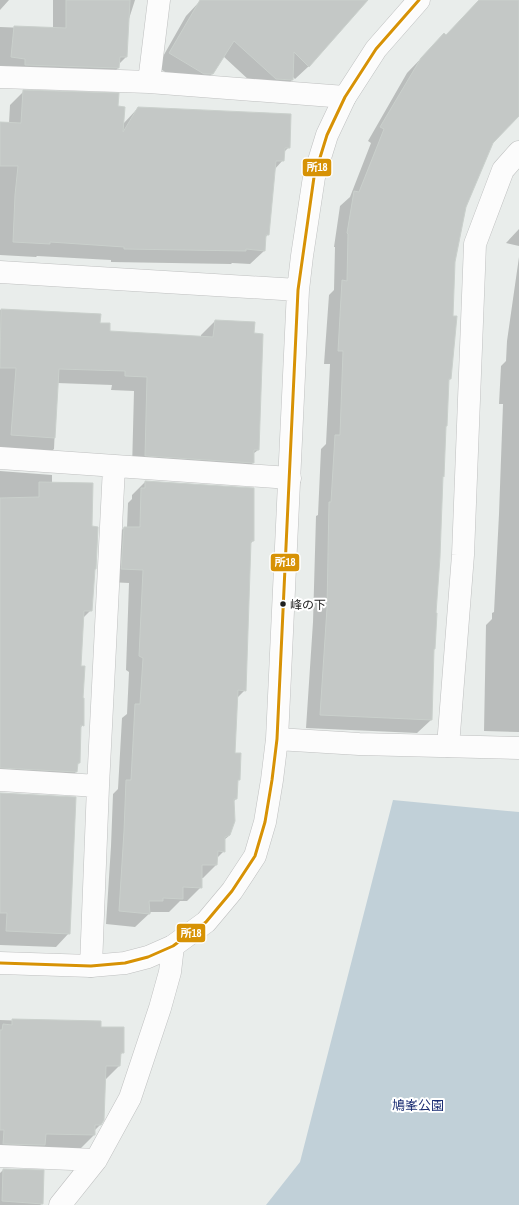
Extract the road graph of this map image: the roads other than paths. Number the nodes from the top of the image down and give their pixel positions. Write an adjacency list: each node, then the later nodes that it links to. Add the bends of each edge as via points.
1 (159, 0): 4 (street)
2 (419, 0): 5 (street, via 376,49)
3 (0, 77): 4 (street)
4 (149, 82): 5 (street)
5 (345, 97): 8 (street, via 327,135 314,177)
6 (519, 152): 13 (street, via 503,170 475,244 463,555)
7 (0, 272): 8 (street)
8 (298, 290): 11 (street)
9 (0, 458): 10 (street)
10 (114, 467): 11 (street); 16 (street)
11 (290, 478): 12 (street)
12 (277, 739): 13 (street); 17 (street, via 265,822 255,856 232,891 206,922)
13 (448, 746): 14 (street)
14 (519, 748)
15 (0, 780): 16 (street)
16 (98, 786): 19 (street)
17 (173, 946): 19 (street, via 148,957 125,963); 21 (street, via 170,972 162,1001 130,1098)
18 (0, 963): 19 (street)
19 (91, 966)
20 (0, 1156): 21 (street)
21 (96, 1160): 22 (street)
22 (60, 1205)

